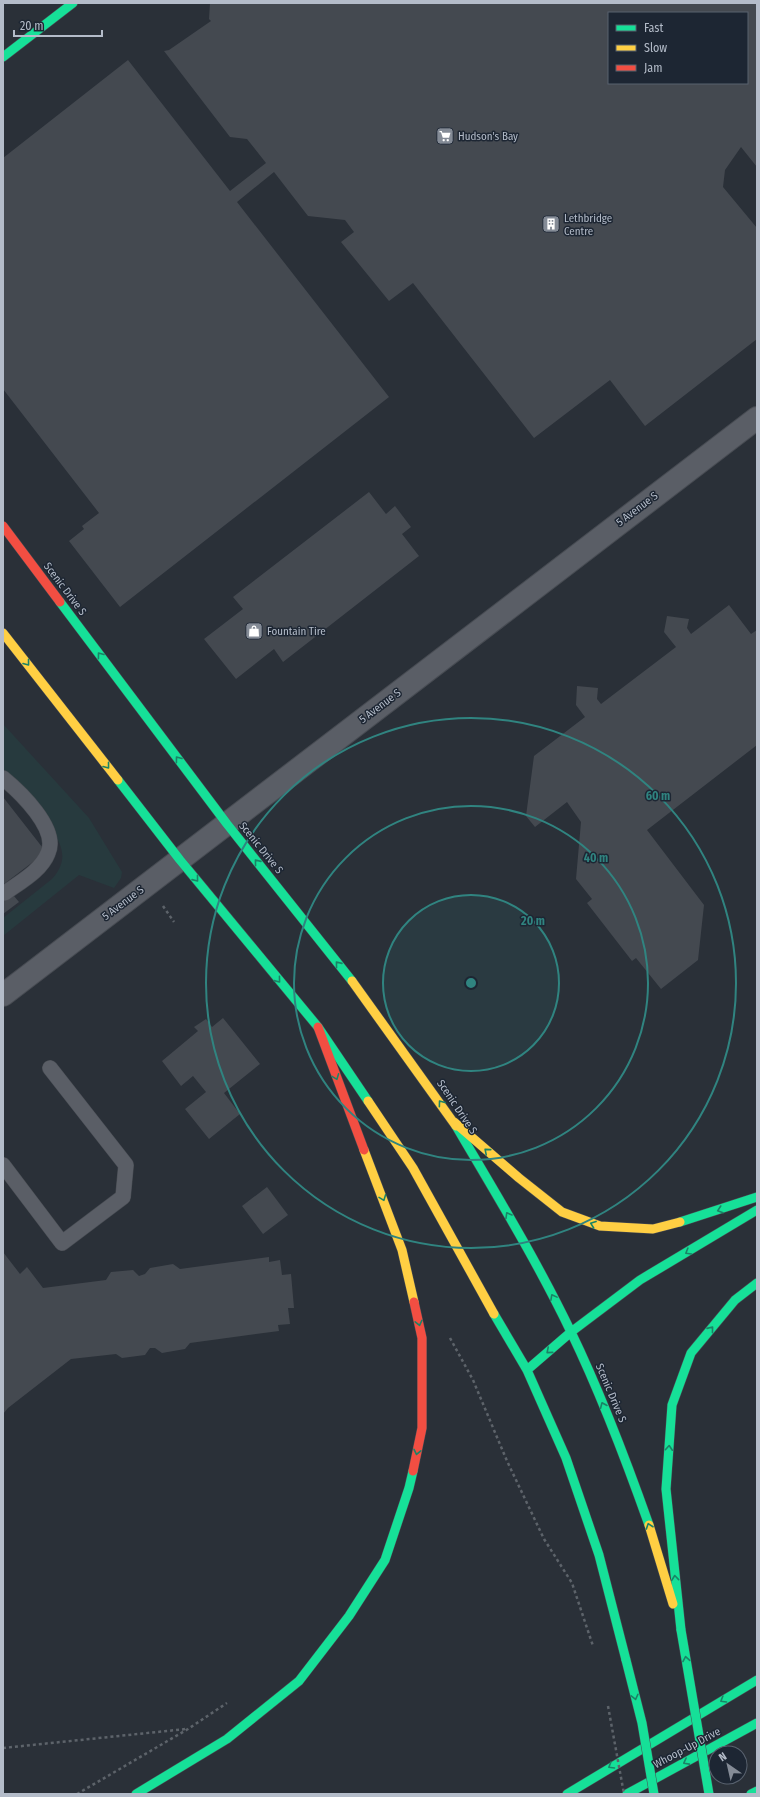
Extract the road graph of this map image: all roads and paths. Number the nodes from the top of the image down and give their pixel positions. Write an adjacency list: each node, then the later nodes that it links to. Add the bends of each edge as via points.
1 (73, 3): 2 (main road)
2 (3, 57)
3 (757, 418): 7 (street, 5 Avenue S)
4 (3, 526): 7 (main road, Scenic Drive S, one-way to 4)
5 (3, 633): 8 (main road, one-way to 8)
6 (3, 778): 9 (lane, via 32,808 45,825 51,839 49,853 38,868)
7 (226, 824): 8 (street, 5 Avenue S); 13 (main road, Scenic Drive S, one-way to 7, via 362,994)
8 (180, 860): 10 (street, 5 Avenue S); 11 (main road, one-way to 11)
9 (6, 893)
10 (3, 995)
11 (318, 1027): 19 (main road, one-way to 19, via 402,1250); 20 (main road, via 413,1168)
12 (50, 1068): 14 (lane, via 126,1166 123,1197 62,1243)
13 (454, 1122): 15 (main road, one-way to 13, via 653,1229 600,1226 562,1212); 18 (main road, Scenic Drive S, one-way to 13, via 514,1225)
14 (3, 1165)
15 (757, 1197)
16 (757, 1210): 18 (main road, one-way to 18, via 640,1280)
17 (757, 1283): 21 (main road, one-way to 17, via 666,1489 672,1405 691,1353 735,1300)
18 (571, 1332): 20 (main road, one-way to 20); 21 (main road, Scenic Drive S, one-way to 18, via 624,1455)
19 (422, 1338): 22 (path, via 449,1336 473,1380 544,1539 572,1583); 31 (main road, one-way to 31, via 422,1428 409,1488 385,1560 349,1616 299,1681 227,1739)
20 (527, 1370): 34 (main road, one-way to 34, bridge, via 566,1458 599,1555 642,1723)
21 (681, 1630): 35 (main road, Scenic Drive S, one-way to 21, bridge)
22 (594, 1650)
23 (757, 1680): 32 (main road, one-way to 32)
24 (233, 1698): 27 (path)
25 (607, 1702): 33 (path, bridge)
26 (757, 1723): 33 (main road, Whoop-Up Drive, one-way to 33)
27 (188, 1729): 28 (path); 30 (path)
28 (3, 1748)
29 (757, 1791): 36 (main road)
30 (77, 1794)
31 (136, 1794)
32 (567, 1794)
33 (626, 1794)
34 (654, 1794)
35 (709, 1794)
36 (751, 1794)

